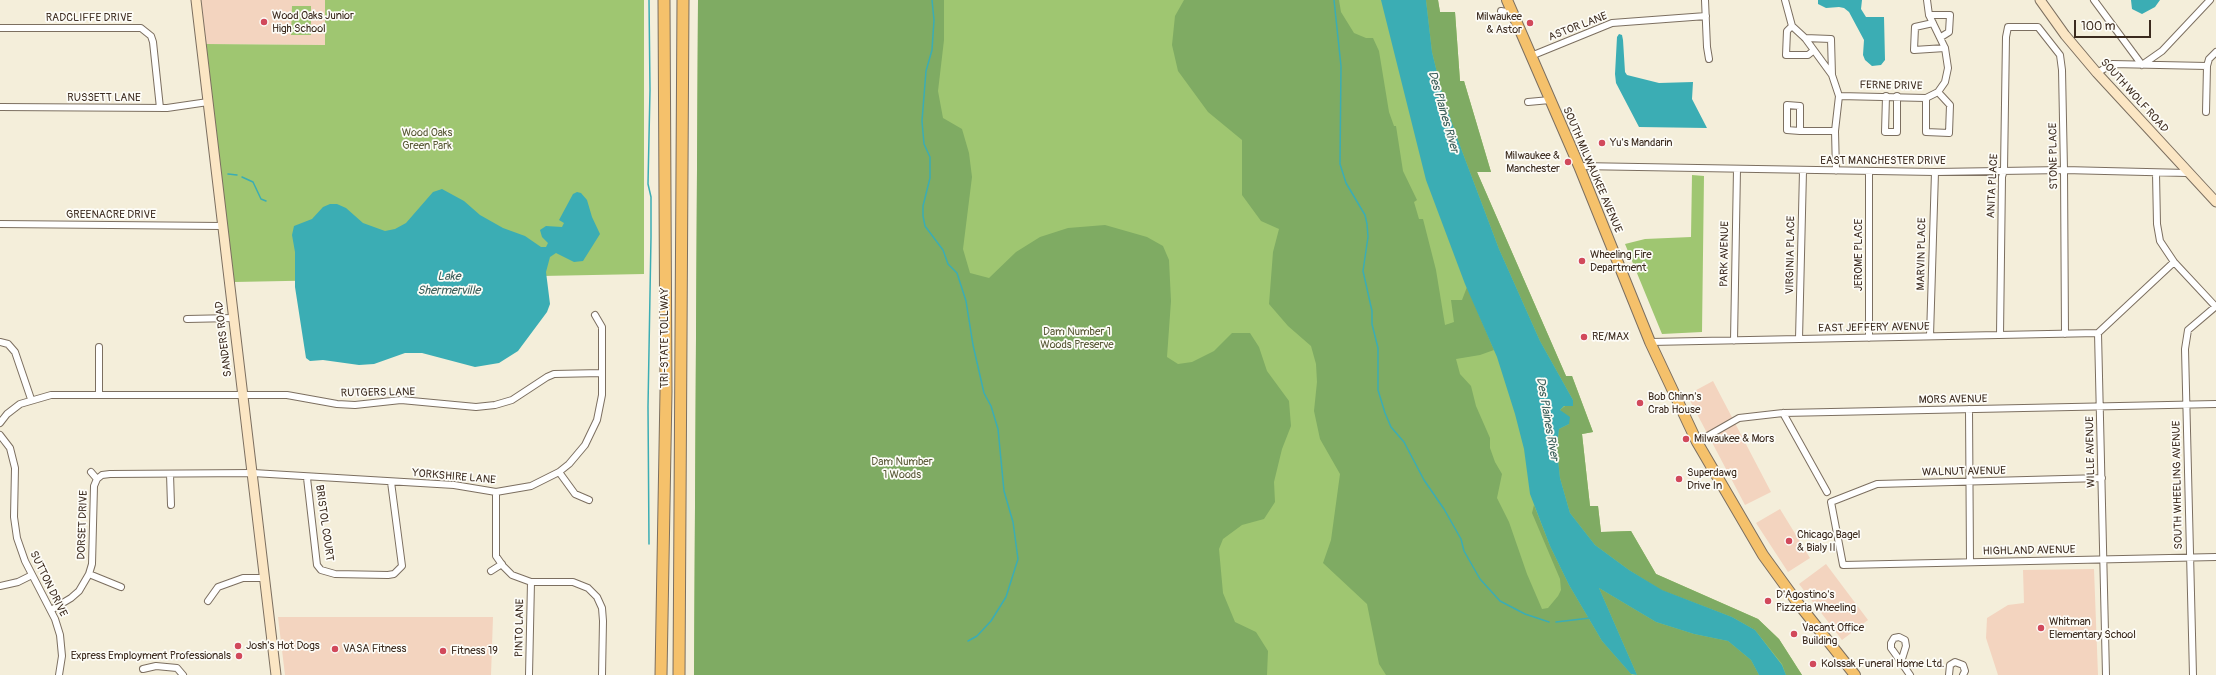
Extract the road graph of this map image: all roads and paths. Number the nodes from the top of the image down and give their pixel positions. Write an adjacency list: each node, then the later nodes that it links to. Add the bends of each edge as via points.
1 (196, 0): 36 (main road, SANDERS ROAD)
2 (664, 0): 120 (highway, TRI-STATE TOLLWAY, via 666,391)
3 (683, 0): 121 (highway, TRI-STATE TOLLWAY)
4 (1507, 0): 12 (main road, SOUTH MILWAUKEE AVENUE)
5 (1705, 0): 14 (street)
6 (1785, 0): 16 (street)
7 (1927, 0): 13 (street, FERNE DRIVE)
8 (2040, 0): 28 (main road, SOUTH WOLF ROAD)
9 (2094, 0): 26 (street)
10 (2210, 0): 26 (street, via 2162,51)
11 (1501, 11): 12 (street)
12 (1512, 13): 24 (main road, SOUTH MILWAUKEE AVENUE)
13 (1929, 15): 15 (street, FERNE DRIVE); 18 (street, via 1950,15 1949,32)
14 (1706, 16): 24 (street, ASTOR LANE, via 1612,23); 25 (street)
15 (1933, 22): 18 (street, FERNE DRIVE); 21 (street, via 1915,27 1914,50)
16 (1792, 26): 20 (street); 22 (street, via 1787,31 1786,55 1808,55)
17 (0, 28): 39 (street, RADCLIFFE DRIVE, via 141,28 151,36 153,42)
18 (1941, 37): 21 (street, FERNE DRIVE)
19 (2006, 37): 46 (street, ANITA PLACE); 47 (street, STONE PLACE, via 2008,27 2038,27 2060,55)
20 (1805, 38): 22 (street); 29 (street, via 1832,39)
21 (1945, 48): 30 (street, FERNE DRIVE, via 1948,68 1945,82)
22 (1813, 51): 29 (street)
23 (2216, 52): 27 (street, via 2209,59)
24 (1531, 56): 35 (main road, SOUTH MILWAUKEE AVENUE)
25 (1709, 59)
26 (2142, 65): 27 (street); 28 (street, via 2112,64)
27 (2207, 66): 40 (street)
28 (2097, 73): 52 (main road, SOUTH WOLF ROAD)
29 (1832, 75): 31 (street)
30 (1938, 92): 34 (street, FERNE DRIVE); 34 (street, via 1950,105 1949,133 1926,132)
31 (1839, 96): 32 (street, FERNE DRIVE); 42 (street)
32 (1886, 96): 33 (street, FERNE DRIVE); 33 (street, via 1885,132 1897,132)
33 (1897, 96): 34 (street, FERNE DRIVE)
34 (1926, 98)
35 (1550, 100): 37 (street); 43 (main road, SOUTH MILWAUKEE AVENUE)
36 (208, 102): 39 (street, RUSSETT LANE); 55 (main road, SANDERS ROAD)
37 (1528, 102)
38 (0, 107): 39 (street, RUSSETT LANE)
39 (160, 108)
40 (2206, 112)
41 (1800, 131): 41 (street, via 1787,130 1787,105 1800,106); 42 (street)
42 (1835, 131): 48 (street)
43 (1579, 166): 44 (street, EAST MANCHESTER DRIVE); 69 (main road, SOUTH MILWAUKEE AVENUE)
44 (1737, 169): 45 (street, EAST MANCHESTER DRIVE); 67 (street, PARK AVENUE)
45 (1803, 170): 48 (street, EAST MANCHESTER DRIVE); 66 (street, VIRGINIA PLACE)
46 (2004, 170): 47 (street, EAST MANCHESTER DRIVE); 50 (street, EAST MANCHESTER DRIVE); 63 (street, ANITA PLACE)
47 (2064, 170): 51 (street, EAST MANCHESTER DRIVE); 62 (street, STONE PLACE)
48 (1836, 171): 49 (street, EAST MANCHESTER DRIVE)
49 (1870, 172): 50 (street, EAST MANCHESTER DRIVE); 65 (street, JEROME PLACE)
50 (1935, 172): 64 (street, MARVIN PLACE)
51 (2156, 173): 52 (street, EAST MANCHESTER DRIVE); 56 (street, via 2160,241)
52 (2187, 173): 53 (main road, SOUTH WOLF ROAD)
53 (2216, 202)
54 (0, 224): 55 (street, GREENACRE DRIVE)
55 (222, 226): 59 (main road, SANDERS ROAD)
56 (2174, 262): 57 (street); 61 (street)
57 (2216, 307): 75 (street, SOUTH WHEELING AVENUE, via 2188,330 2185,349)
58 (595, 315): 71 (street, YORKSHIRE LANE, via 602,327)
59 (233, 318): 60 (street); 73 (main road, SANDERS ROAD)
60 (187, 319)
61 (2098, 333): 62 (street, EAST JEFFERY AVENUE); 77 (street, WILLE AVENUE)
62 (2065, 334): 63 (street, EAST JEFFERY AVENUE)
63 (2000, 335): 64 (street, EAST JEFFERY AVENUE)
64 (1930, 336): 65 (street, EAST JEFFERY AVENUE)
65 (1869, 338): 66 (street, EAST JEFFERY AVENUE)
66 (1799, 339): 67 (street, EAST JEFFERY AVENUE)
67 (1734, 341): 69 (street, EAST JEFFERY AVENUE)
68 (0, 342): 74 (street, via 8,344 15,352)
69 (1650, 342): 82 (main road, SOUTH MILWAUKEE AVENUE)
70 (99, 347): 72 (street)
71 (602, 374): 73 (street, RUTGERS LANE, via 554,374 512,400 476,407 401,400 355,405 287,395); 84 (street, YORKSHIRE LANE, via 600,409 592,432 577,455)
72 (99, 395): 73 (street, RUTGERS LANE); 74 (street, RUTGERS LANE, via 51,395)
73 (242, 396): 86 (main road, SANDERS ROAD)
74 (31, 399): 80 (street, RUTGERS LANE, via 11,410)
75 (2186, 404): 76 (street, MORS AVENUE); 77 (street, MORS AVENUE); 96 (street, SOUTH WHEELING AVENUE)
76 (2216, 404)
77 (2100, 406): 78 (street, MORS AVENUE); 88 (street, WILLE AVENUE)
78 (1969, 409): 79 (street, MORS AVENUE); 90 (street)
79 (1783, 413): 82 (street, MORS AVENUE, via 1739,418); 93 (street)
80 (0, 423)
81 (0, 435): 105 (street, SUTTON DRIVE, via 6,441 12,456 17,538)
82 (1697, 442): 122 (main road, SOUTH MILWAUKEE AVENUE, via 1763,555)
83 (91, 472): 89 (street, DORSET DRIVE)
84 (559, 472): 92 (street, YORKSHIRE LANE, via 526,488); 94 (street, via 575,494)
85 (170, 474): 86 (street, YORKSHIRE LANE); 89 (street, YORKSHIRE LANE, via 110,474); 95 (street)
86 (253, 474): 87 (street, YORKSHIRE LANE); 107 (main road, SANDERS ROAD)
87 (307, 478): 91 (street, YORKSHIRE LANE); 102 (street, BRISTOL COURT, via 319,573 388,575)
88 (2102, 478): 90 (street, WALNUT AVENUE); 98 (street, WILLE AVENUE)
89 (97, 479): 104 (street, DORSET DRIVE, via 94,486 92,564)
90 (1969, 481): 99 (street); 101 (street, WALNUT AVENUE, via 1877,484 1831,502)
91 (391, 482): 92 (street, YORKSHIRE LANE, via 454,485); 102 (street, via 402,560)
92 (496, 492): 100 (street, via 496,556)
93 (1827, 492)
94 (589, 500)
95 (171, 505)
96 (2190, 557): 97 (street, HIGHLAND AVENUE); 98 (street, HIGHLAND AVENUE); 127 (street, SOUTH WHEELING AVENUE)
97 (2216, 557)
98 (2103, 559): 99 (street, HIGHLAND AVENUE); 126 (street, WILLE AVENUE)
99 (1970, 562): 101 (street, HIGHLAND AVENUE)
100 (502, 564): 103 (street); 108 (street, via 512,575)
101 (1843, 564)
102 (399, 570): 106 (street)
103 (491, 571)
104 (89, 574): 110 (street); 112 (street, DORSET DRIVE, via 79,591)
105 (32, 575): 109 (street, via 18,582); 112 (street, SUTTON DRIVE)
106 (404, 575)
107 (265, 578): 111 (street, via 243,578 218,587); 117 (main road, SANDERS ROAD)
108 (531, 582): 118 (street, PINTO LANE); 119 (street, via 573,582 588,588 597,597 603,615)
109 (0, 586)
110 (120, 587)
111 (208, 601)
112 (51, 610): 115 (street, SUTTON DRIVE, via 58,626 62,648)
113 (1901, 662): 113 (street, via 1891,648 1894,638 1899,637 1905,640 1906,646); 123 (street)
114 (143, 669): 116 (street, via 156,666 177,668)
115 (59, 675)
116 (183, 675)
117 (276, 675)
118 (529, 675)
119 (602, 675)
120 (661, 675)
121 (679, 675)
122 (1855, 675)
123 (1910, 675)
124 (1949, 675): 125 (street, via 1950,665 1955,662 1964,665)
125 (1963, 675)
126 (2106, 675)
127 (2193, 675)

